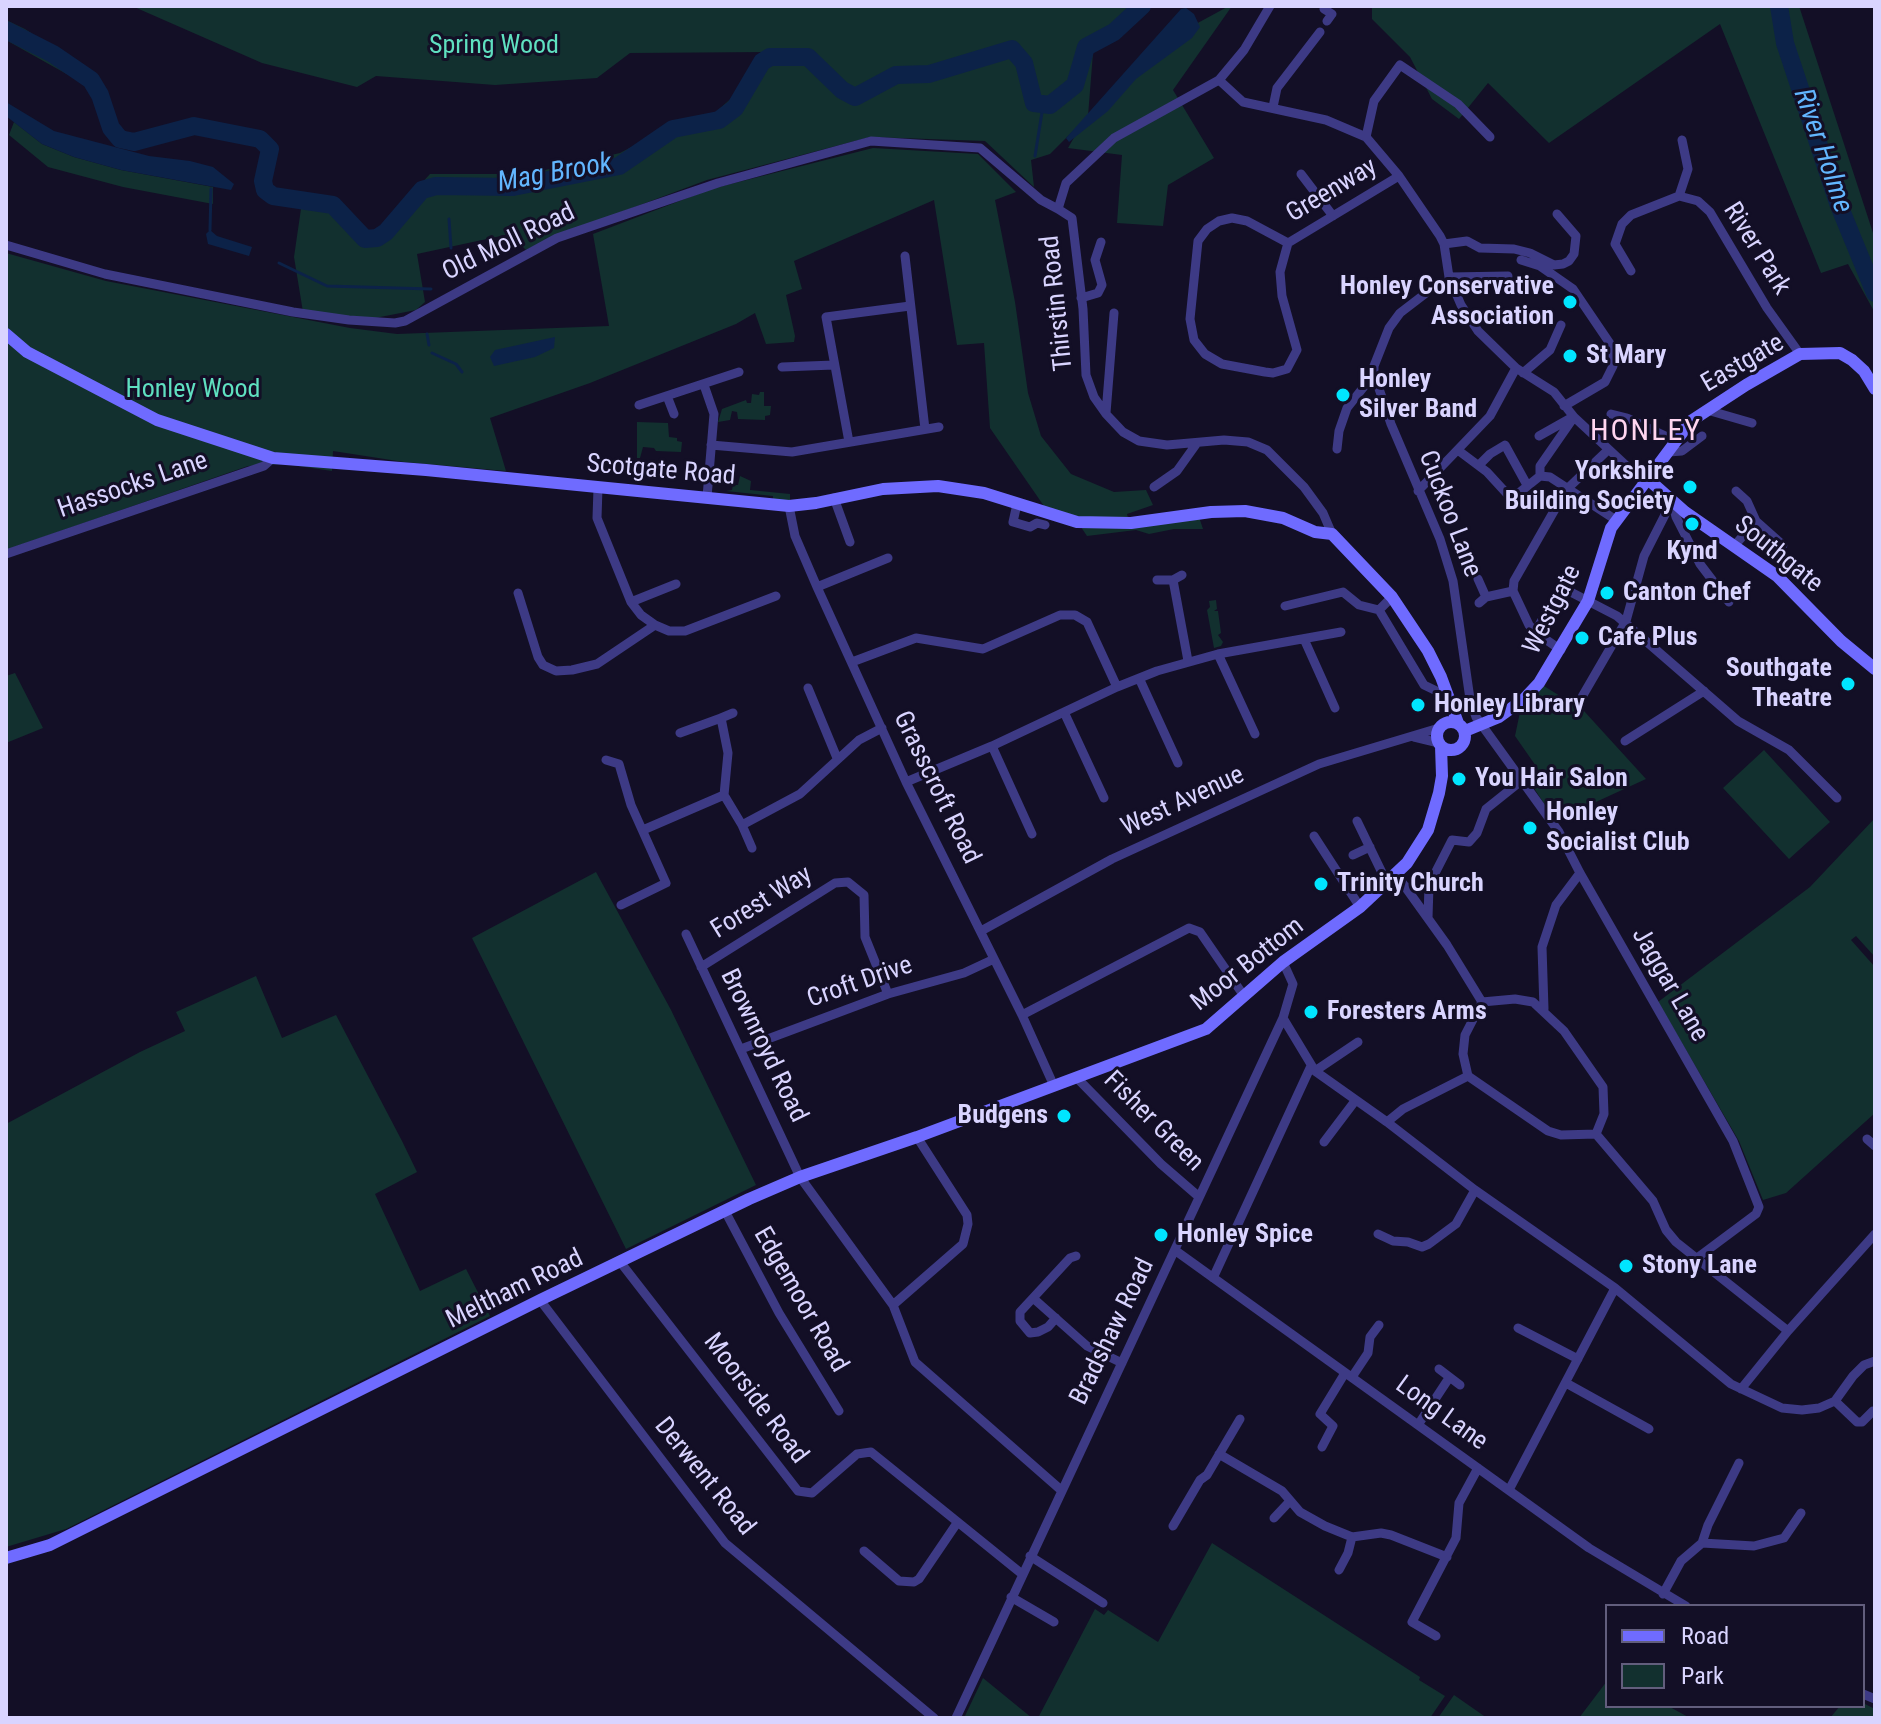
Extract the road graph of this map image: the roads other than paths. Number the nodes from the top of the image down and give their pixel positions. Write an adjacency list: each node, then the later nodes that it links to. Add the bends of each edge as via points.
1 (1270, 6): 5 (street)
2 (1324, 9): 3 (street, via 1332,14)
3 (1327, 21)
4 (1320, 32): 6 (street, via 1277,88)
5 (1219, 80): 6 (street, via 1243,102); 13 (street, Thirstin Road, via 1114,138 1066,183)
6 (1273, 107): 7 (street)
7 (1366, 137): 8 (street, via 1374,101 1400,65 1458,104); 11 (street)
8 (1490, 137)
9 (1682, 140): 12 (street, via 1688,169)
10 (1301, 174): 15 (street)
11 (1399, 176): 15 (street, Greenway); 18 (street)
12 (1679, 196): 22 (street, via 1631,215 1622,224 1615,244); 30 (street, River Park, via 1698,201 1710,212)
13 (1058, 209): 19 (street, Old Moll Road, via 980,148 871,141 718,183 557,238 395,323 261,306 105,274); 25 (street, Thirstin Road, via 1072,218)
14 (1557, 214): 18 (street, via 1576,236 1574,254 1563,264 1467,241)
15 (1333, 216): 17 (street, Greenway)
16 (1101, 242): 25 (street, via 1095,260 1102,285 1098,293)
17 (1288, 243): 17 (street, Greenway, via 1280,272 1282,296 1297,350 1287,369 1273,373 1222,364 1205,354 1194,340 1190,319 1198,241 1207,229 1232,218)
18 (1444, 244): 24 (street)
19 (6, 245)
20 (905, 256): 26 (street)
21 (1521, 260): 40 (street, via 1573,289 1613,348 1613,366 1605,382)
22 (1631, 271)
23 (1508, 276): 24 (street)
24 (1450, 279): 33 (street, via 1400,313); 34 (street, via 1478,331)
25 (1081, 298): 43 (street, Thirstin Road, via 1086,375)
26 (910, 306): 31 (street, via 826,317); 48 (street)
27 (1114, 313): 43 (street)
28 (1561, 325): 34 (street, via 1550,350)
29 (6, 334): 58 (street, Scotgate Road, via 27,352 157,420)
30 (1800, 354): 37 (street, Eastgate, via 1840,353 1864,371); 41 (street, Eastgate)
31 (834, 365): 32 (street); 51 (street)
32 (782, 367)
33 (1374, 370): 55 (street, via 1347,408); 66 (street, Cuckoo Lane)
34 (1519, 370): 40 (street, via 1554,392); 57 (street, via 1490,416)
35 (739, 372): 36 (street)
36 (704, 385): 38 (street); 53 (street, via 714,414)
37 (1875, 389)
38 (667, 396): 39 (street); 42 (street)
39 (639, 405)
40 (1564, 406): 45 (street)
41 (1707, 410): 46 (street); 54 (street, Eastgate, via 1691,421)
42 (674, 414)
43 (1106, 414): 52 (street, Thirstin Road, via 1139,441)
44 (1611, 414): 54 (street)
45 (1574, 417): 49 (street); 56 (street); 60 (street, via 1540,466)
46 (1752, 423)
47 (939, 427): 48 (street)
48 (925, 429): 51 (street)
49 (1539, 436)
50 (1702, 436): 54 (street, via 1682,451)
51 (849, 442): 53 (street, via 781,453)
52 (1197, 443): 63 (street, via 1177,471); 78 (street, Thirstin Road, via 1248,442 1267,450 1304,487)
53 (711, 445): 68 (street)
54 (1673, 447): 61 (street, Eastgate)
55 (1337, 449)
56 (1608, 450): 61 (street); 65 (street)
57 (1459, 451): 59 (street); 66 (street)
58 (273, 458): 64 (street, Scotgate Road); 82 (street, Hassocks Lane, via 264,466)
59 (1479, 465): 62 (street, via 1505,445); 69 (street)
60 (1540, 476): 62 (street); 65 (street)
61 (1648, 482): 71 (street, Southgate); 75 (street, Westgate)
62 (1527, 485): 69 (street)
63 (1154, 487)
64 (598, 488): 68 (street, Scotgate Road); 93 (street, via 597,518)
65 (1566, 490): 75 (street); 88 (street)
66 (1418, 491): 117 (street, Cuckoo Lane, via 1455,587 1467,681)
67 (1736, 491): 76 (street)
68 (707, 497): 73 (street, Scotgate Road)
69 (1512, 497): 74 (street)
70 (834, 498): 72 (street, Scotgate Road, via 938,486); 73 (street, Scotgate Road); 79 (street)
71 (1672, 501): 80 (street, Southgate); 94 (street, via 1700,564); 97 (street, via 1644,556)
72 (1017, 504): 77 (street, via 1013,522); 78 (street, Scotgate Road, via 1077,522 1131,523 1245,511)
73 (789, 506): 87 (street, Grasscroft Road, via 795,536)
74 (1513, 509)
75 (1616, 520): 92 (street, Westgate)
76 (1756, 521): 80 (street); 81 (street)
77 (1045, 525)
78 (1332, 534): 91 (street, Thirstin Road)
79 (850, 542)
80 (1735, 545): 106 (street, Southgate, via 1777,576)
81 (1783, 545)
82 (6, 554)
83 (888, 558): 87 (street)
84 (1478, 579): 88 (street, via 1482,600)
85 (1157, 580): 104 (street, via 1178,578)
86 (676, 584): 93 (street)
87 (817, 587): 105 (street, Grasscroft Road)
88 (1513, 591): 100 (street)
89 (518, 593): 98 (street, via 538,657 556,671 597,664)
90 (776, 596): 98 (street, via 685,631)
91 (1392, 597): 96 (street); 111 (street, Thirstin Road, via 1428,651)
92 (1588, 601): 97 (street); 100 (street, via 1561,587); 102 (street, Westgate)
93 (631, 602): 98 (street)
94 (1729, 602)
95 (1285, 606): 96 (street, via 1343,592 1359,605)
96 (1379, 610): 111 (street, via 1424,685)
97 (1626, 621): 110 (street); 112 (street)
98 (655, 625)
99 (1341, 632): 101 (street)
100 (1535, 632): 102 (street)
101 (1304, 639): 103 (street); 113 (street)
102 (1561, 650): 117 (street, Westgate, via 1524,699)
103 (1218, 654): 104 (street); 122 (street)
104 (1188, 661): 107 (street)
105 (852, 662): 108 (street, via 916,638 983,649 1060,615 1075,615 1087,622); 120 (street, Grasscroft Road)
106 (1875, 669)
107 (1139, 678): 108 (street); 130 (street)
108 (1117, 687): 114 (street)
109 (808, 688): 128 (street)
110 (1704, 691): 124 (street); 136 (street, via 1738,721 1789,750)
111 (1447, 696): 118 (street); 119 (street, Thirstin Road)
112 (1579, 702)
113 (1335, 708)
114 (1064, 712): 126 (street); 135 (street)
115 (733, 713): 116 (street)
116 (721, 718): 121 (street); 134 (street, via 728,753)
117 (1481, 725): 119 (street, Westgate); 132 (street, Jaggar Lane)
118 (1440, 726): 119 (street, via 1449,722); 123 (street, West Avenue); 125 (street)
119 (1461, 727): 127 (street, via 1465,740)
120 (882, 728): 128 (street); 133 (street, Grasscroft Road)
121 (680, 733)
122 (1255, 734)
123 (1414, 737): 125 (street, West Avenue); 152 (street, West Avenue, via 1319,764 1112,859)
124 (1625, 741)
125 (1440, 744): 127 (street, via 1450,750); 131 (street, Moor Bottom)
126 (992, 746): 133 (street); 140 (street)
127 (1460, 747): 131 (street, Moor Bottom)
128 (837, 758): 138 (street, via 800,794)
129 (606, 760): 139 (street, via 619,764)
130 (1178, 763)
131 (1442, 776): 146 (street, Moor Bottom, via 1421,845)
132 (1521, 781): 145 (street, Jaggar Lane, via 1559,832); 147 (street, via 1486,809 1469,842 1452,840)
133 (906, 782): 152 (street, Grasscroft Road)
134 (724, 795): 138 (street); 139 (street)
135 (1104, 798)
136 (1837, 798)
137 (1357, 821): 142 (street)
138 (742, 825): 143 (street)
139 (643, 830): 149 (street, via 666,883)
140 (1032, 834)
141 (1314, 836): 150 (street)
142 (1370, 847): 144 (street); 146 (street)
143 (752, 848)
144 (1353, 855)
145 (1580, 873): 160 (street, via 1556,905 1542,947); 182 (street, Jaggar Lane, via 1733,1141 1759,1207)
146 (1392, 878): 148 (street); 150 (street, Moor Bottom)
147 (1429, 885): 148 (street); 151 (street)
148 (1405, 887): 151 (street)
149 (621, 905)
150 (1360, 907): 155 (street, Moor Bottom)
151 (1428, 918): 159 (street)
152 (981, 931): 154 (street, Grasscroft Road)
153 (686, 934): 156 (street, Brownroyd Road)
154 (994, 959): 157 (street, Croft Drive); 161 (street, Grasscroft Road)
155 (1283, 962): 158 (street, Moor Bottom); 162 (street, Bradshaw Road, via 1293,984)
156 (701, 967): 157 (street, Forest Way, via 835,883 848,882 864,895 865,937); 164 (street, Brownroyd Road)
157 (888, 994): 164 (street, Croft Drive)
158 (1244, 996): 161 (street, via 1200,932 1189,928); 167 (street, Moor Bottom, via 1206,1029)
159 (1482, 1002): 160 (street, via 1515,999); 166 (street, via 1465,1035)
160 (1544, 1009): 171 (street, via 1603,1087 1604,1114)
161 (1022, 1015): 168 (street, Grasscroft Road)
162 (1283, 1018): 165 (street); 176 (street, Bradshaw Road)
163 (1358, 1042): 165 (street)
164 (741, 1049): 174 (street, Brownroyd Road)
165 (1313, 1069): 169 (street); 184 (street)
166 (1468, 1076): 170 (street); 171 (street, via 1548,1131)
167 (1077, 1078): 168 (street, Moor Bottom); 176 (street, Fisher Green)
168 (1054, 1086): 172 (street, Meltham Road)
169 (1355, 1101): 170 (street); 173 (street)
170 (1387, 1122): 175 (street)
171 (1596, 1134): 182 (street, via 1653,1201 1666,1230)
172 (917, 1137): 174 (street, Meltham Road); 188 (street, via 968,1224 963,1244)
173 (1324, 1142)
174 (800, 1177): 177 (street, Meltham Road); 188 (street, Brownroyd Road)
175 (1475, 1190): 178 (street, via 1456,1224 1429,1244 1422,1247); 185 (street)
176 (1198, 1196): 180 (street, Bradshaw Road)
177 (725, 1211): 183 (street, Meltham Road); 203 (street, Edgemoor Road)
178 (1378, 1234)
179 (1875, 1234): 192 (street)
180 (1176, 1251): 184 (street, Long Lane); 195 (street, Bradshaw Road)
181 (1076, 1256): 186 (street)
182 (1697, 1258): 192 (street)
183 (621, 1263): 187 (street, Meltham Road); 217 (street, Moorside Road, via 798,1491 812,1493 857,1454 871,1452)
184 (1213, 1278): 197 (street, Long Lane)
185 (1615, 1288): 193 (street); 201 (street)
186 (1033, 1298): 189 (street); 189 (street, via 1020,1312 1030,1333)
187 (540, 1300): 224 (street, Meltham Road, via 50,1545); 233 (street, Derwent Road, via 725,1543)
188 (893, 1305): 212 (street, Brownroyd Road, via 915,1362)
189 (1056, 1318): 195 (street, via 1087,1346)
190 (1379, 1325): 197 (street, via 1368,1353)
191 (1518, 1328): 193 (street)
192 (1788, 1331): 201 (street)
193 (1578, 1359): 199 (street)
194 (1875, 1361): 202 (street, via 1853,1376)
195 (1122, 1363): 212 (street, Bradshaw Road)
196 (1439, 1369): 198 (street)
197 (1348, 1375): 206 (street, Long Lane); 208 (street, via 1320,1414 1333,1426)
198 (1449, 1378): 200 (street); 206 (street)
199 (1566, 1383): 207 (street); 213 (street)
200 (1460, 1385)
201 (1741, 1389): 202 (street, via 1792,1409)
202 (1835, 1401): 204 (street, via 1857,1422 1867,1424)
203 (839, 1411)
204 (1873, 1411)
205 (1240, 1419): 209 (street)
206 (1418, 1425): 211 (street, Long Lane)
207 (1649, 1429)
208 (1322, 1447)
209 (1219, 1454): 214 (street); 218 (street)
210 (1739, 1463): 220 (street)
211 (1478, 1468): 213 (street, Long Lane); 223 (street, via 1459,1503 1456,1538)
212 (1061, 1490): 222 (street, Bradshaw Road)
213 (1509, 1490): 227 (street, Long Lane)
214 (1290, 1501): 216 (street); 219 (street, via 1300,1512)
215 (1801, 1513): 220 (street, via 1784,1538 1754,1546)
216 (1274, 1518)
217 (957, 1523): 221 (street, via 914,1582 899,1581); 226 (street, Moorside Road)
218 (1173, 1526)
219 (1352, 1537): 223 (street, via 1391,1535); 225 (street)
220 (1702, 1543): 227 (street, via 1681,1561)
221 (864, 1551)
222 (1030, 1556): 226 (street, Bradshaw Road); 229 (street)
223 (1447, 1557): 232 (street, via 1412,1622)
224 (6, 1558)
225 (1339, 1570)
226 (1022, 1574): 228 (street, Bradshaw Road)
227 (1663, 1594): 230 (street, Long Lane)
228 (1011, 1597): 231 (street); 234 (street, Bradshaw Road)
229 (1103, 1603)
230 (1682, 1604)
231 (1054, 1622)
232 (1436, 1636)
233 (934, 1718)
234 (956, 1718)

